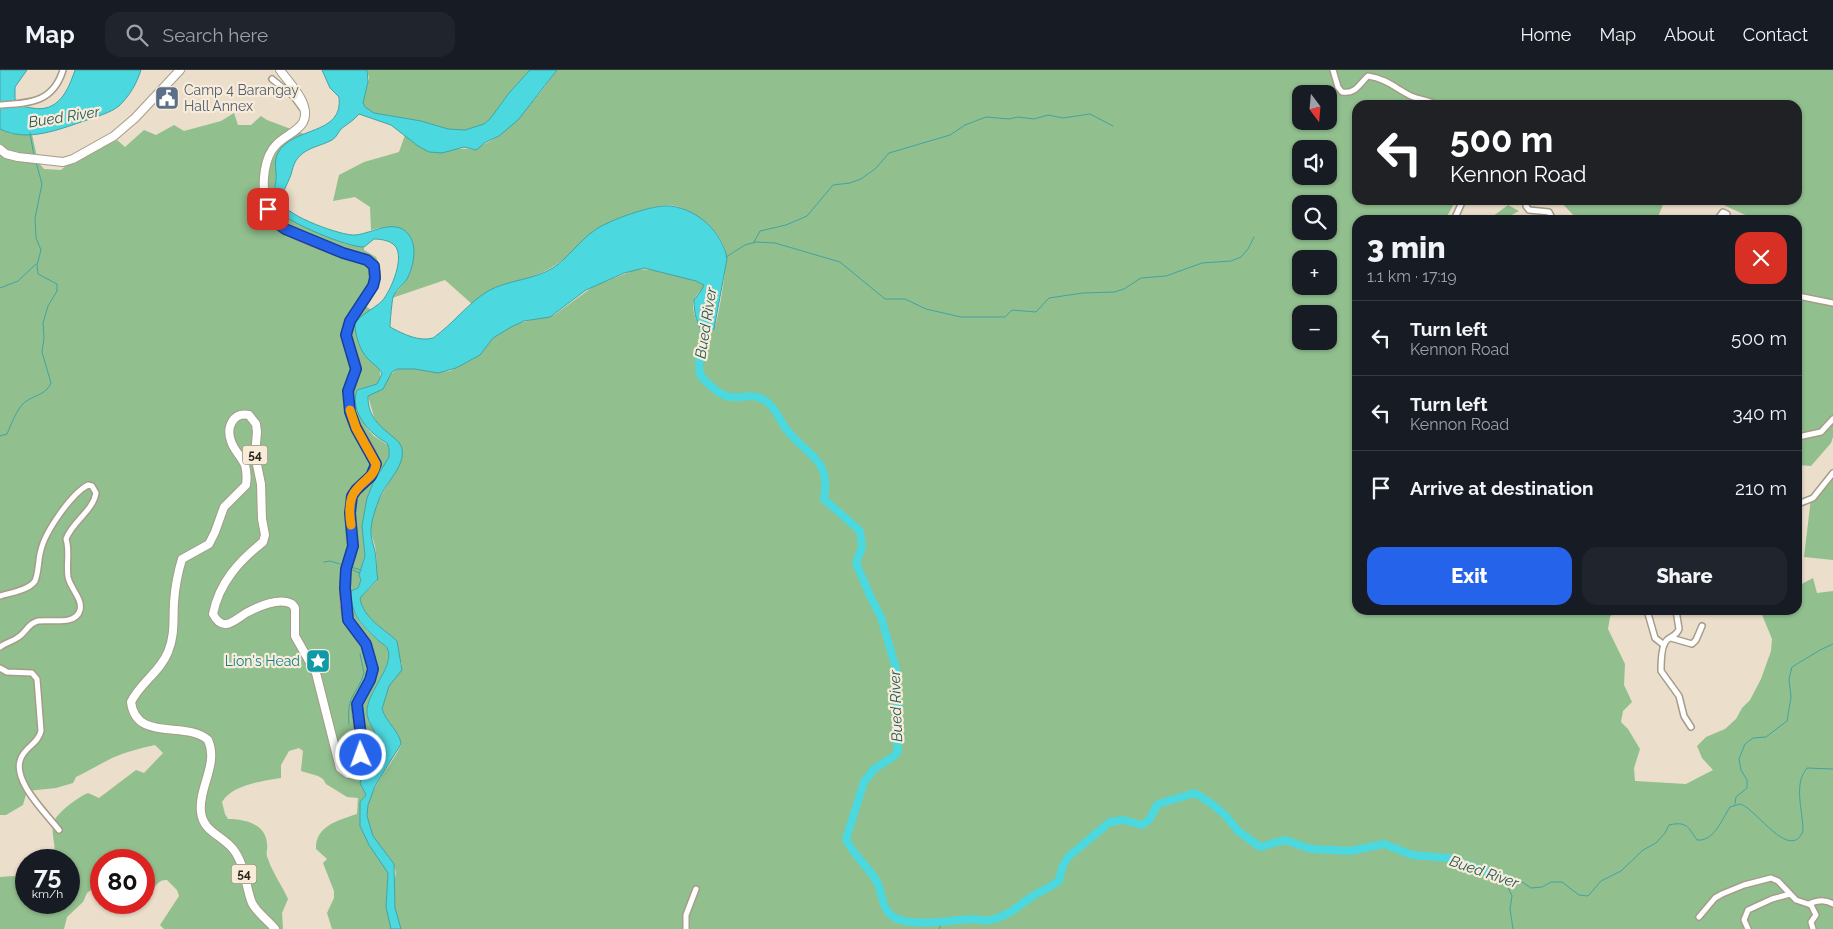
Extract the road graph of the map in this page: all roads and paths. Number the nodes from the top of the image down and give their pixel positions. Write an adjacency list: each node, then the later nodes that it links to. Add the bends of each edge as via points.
1 (63, 70): 7 (street, via 51,92 34,102)
2 (180, 70): 9 (highway, via 114,136 67,161 6,154)
3 (280, 70): 8 (highway, via 299,96)
4 (1333, 70): 6 (street, via 1342,92 1360,87 1368,76 1384,80 1413,97)
5 (272, 79): 8 (street, via 294,97)
6 (1429, 100)
7 (0, 105)
8 (304, 111): 33 (highway, 54, via 302,126 276,145 268,157 264,181 268,209 279,225 324,246 367,260 374,266 375,274 373,286 350,321 346,335 356,369 348,391 350,412 376,464 371,476 352,496 350,513 353,546 347,567 346,610 348,620 366,644 373,669 357,704 362,744 359,763 355,772 348,774 340,768 316,673 295,636 295,608 292,604 279,601 268,604 226,624 219,622 214,614 224,582 265,536 255,455 256,424 249,415 235,417 230,427 230,439 247,474 246,485 224,507 208,544 182,559 168,653 131,702 135,713 148,726 197,733 208,740 211,756 201,801 203,820 234,851 254,906)
9 (0, 148)
10 (1526, 205): 11 (street, via 1529,210 1550,212)
11 (1551, 215)
12 (1802, 297): 13 (street)
13 (1833, 303)
14 (1833, 419): 15 (street, via 1821,432)
15 (1802, 436)
16 (1833, 472): 17 (street, via 1813,498)
17 (1802, 502)
18 (0, 596): 24 (street, via 34,582 46,534 81,490 92,486 95,499 66,539 68,575 80,610 69,619 35,623 18,638)
19 (1648, 615): 23 (street, via 1655,638)
20 (1677, 615): 22 (street, via 1679,629)
21 (1702, 626): 22 (street, via 1692,644)
22 (1670, 638): 23 (street)
23 (1664, 645): 26 (street, via 1661,672 1679,696 1682,711)
24 (0, 647)
25 (0, 668): 27 (street, via 7,672 32,673 37,680 41,731 39,739 21,756 19,776)
26 (1691, 727)
27 (59, 830)
28 (696, 889): 34 (street, via 686,915)
29 (1790, 894): 30 (street); 32 (street, via 1778,881 1768,878 1722,894); 35 (street, via 1748,910 1744,920)
30 (1809, 904): 31 (street, via 1820,900); 36 (street, via 1816,915 1811,922)
31 (1833, 904)
32 (1699, 917)
33 (275, 929)
34 (686, 929)
35 (1748, 929)
36 (1813, 929)

